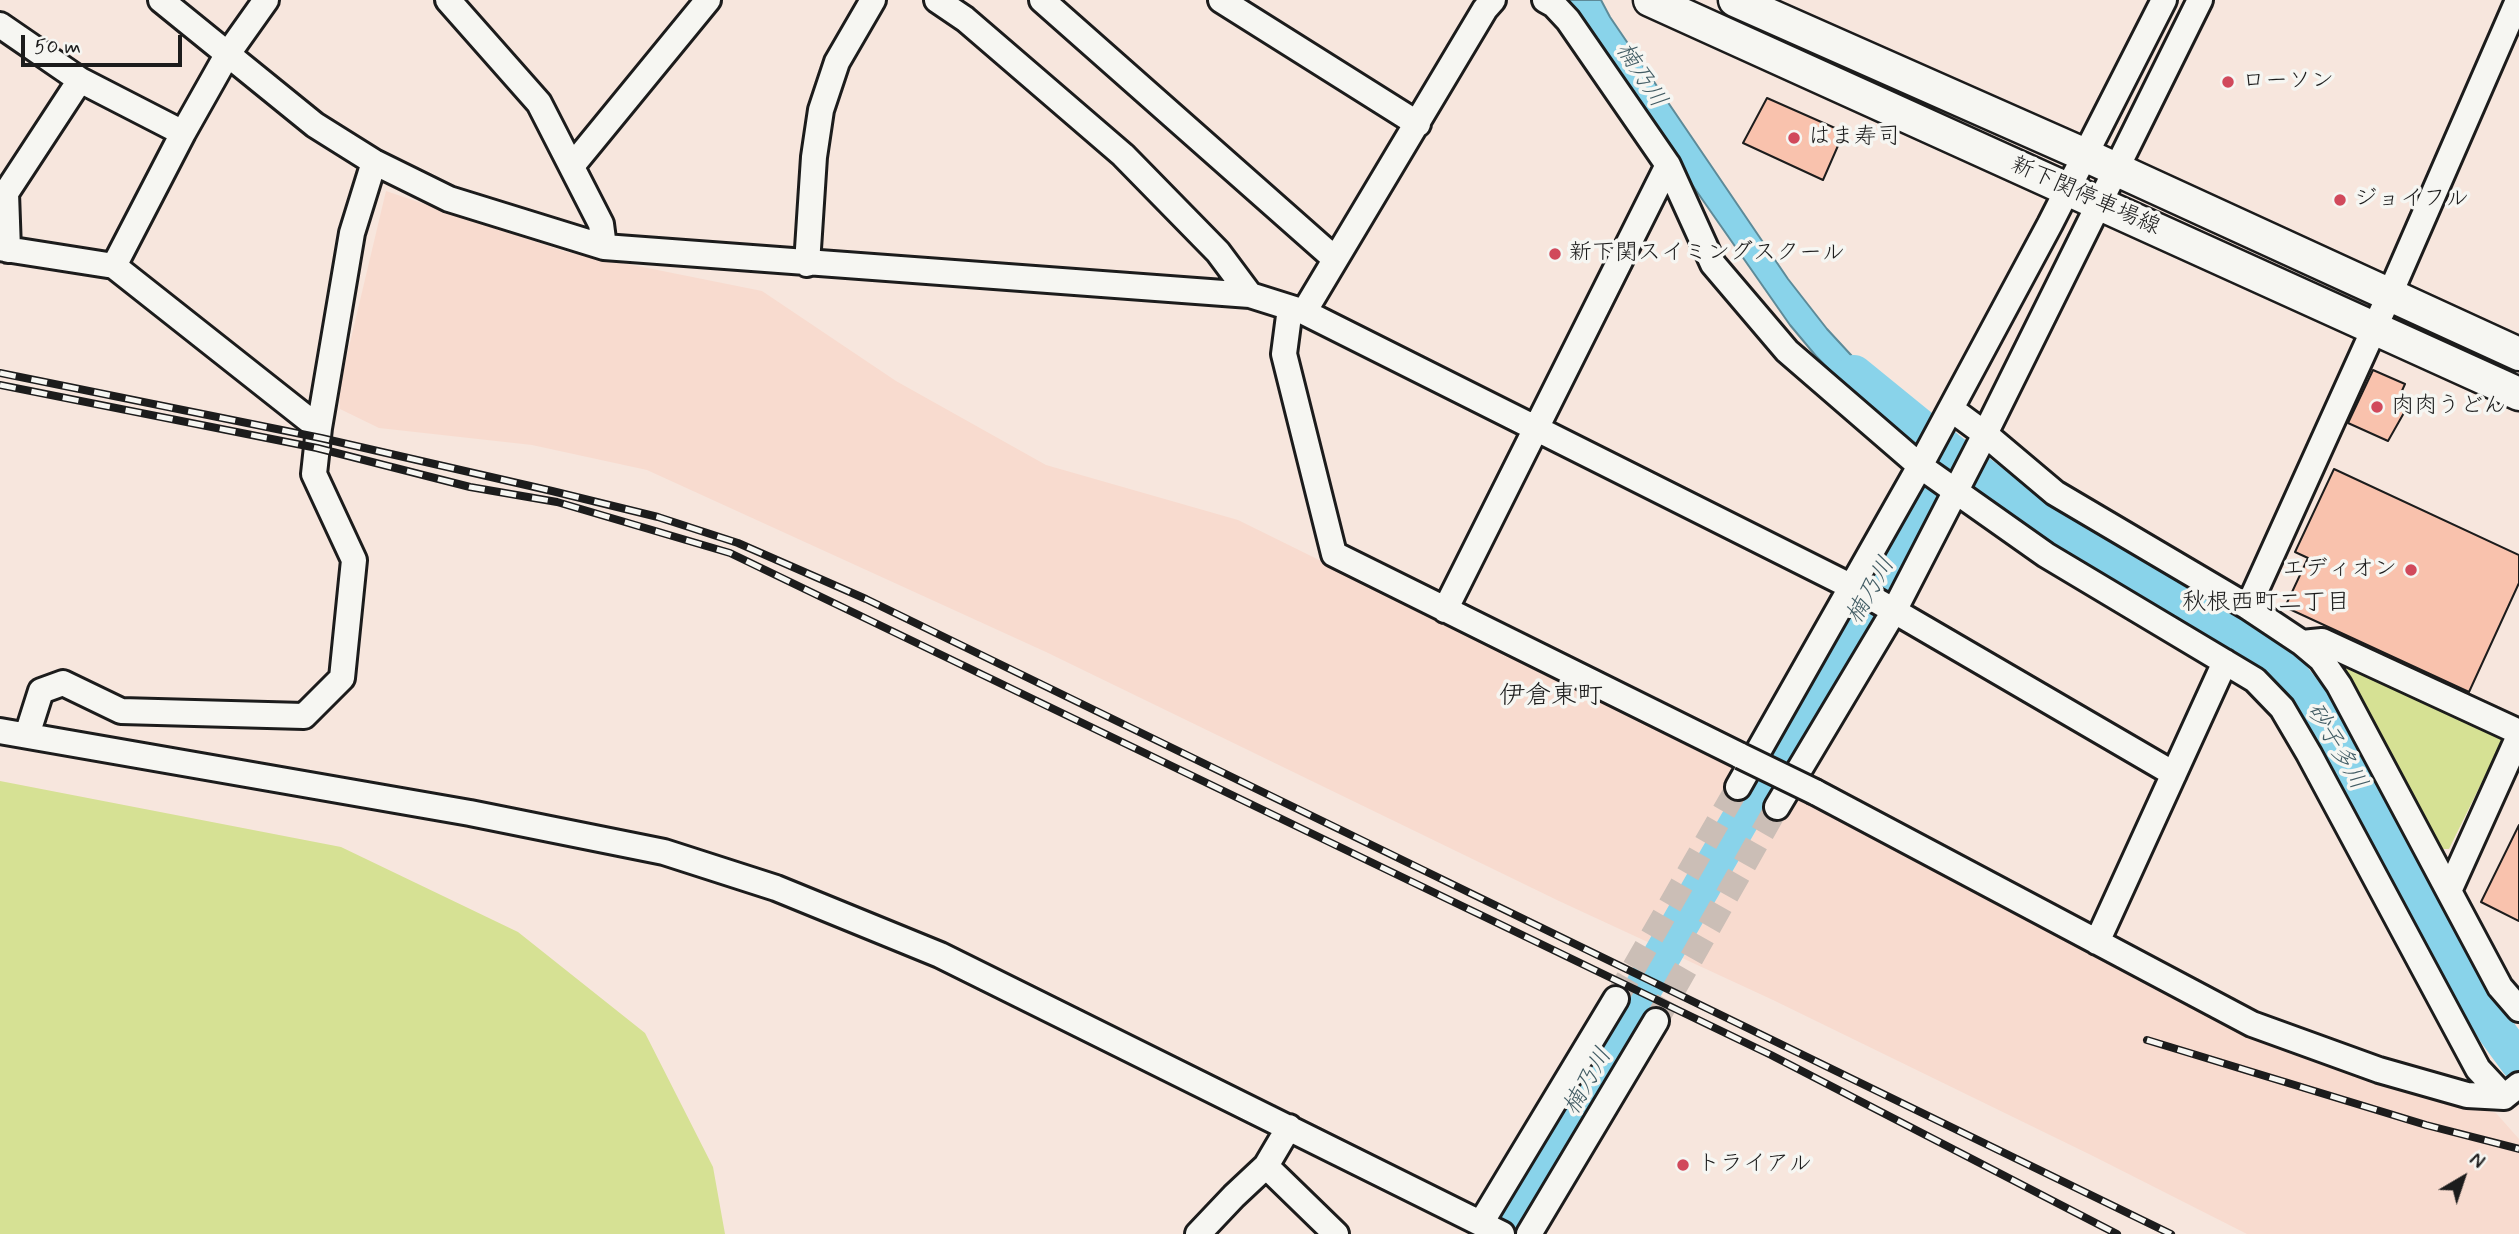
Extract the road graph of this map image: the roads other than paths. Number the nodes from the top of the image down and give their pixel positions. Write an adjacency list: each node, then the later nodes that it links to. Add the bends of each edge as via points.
1 (161, 0): 17 (street)
2 (266, 0): 17 (street)
3 (448, 0): 24 (street, via 539,103)
4 (708, 0): 24 (street)
5 (873, 0): 31 (street, via 837,62 821,110)
6 (937, 0): 33 (street, via 1124,155 1218,252)
7 (1042, 0): 30 (street)
8 (1222, 0): 19 (street)
9 (1493, 0): 19 (street)
10 (1545, 0): 23 (street, via 1568,20)
11 (1650, 0): 26 (main road, 新下関停車場線)
12 (1735, 0): 21 (main road, 新下関停車場線)
13 (2164, 0): 21 (street)
14 (2200, 0): 25 (street)
15 (2513, 4): 34 (street)
16 (0, 26): 18 (street)
17 (227, 55): 20 (street); 22 (street, via 314,125)
18 (80, 80): 20 (street); 29 (street, via 6,193)
19 (1418, 124): 30 (street)
20 (183, 133): 32 (street)
21 (2085, 155): 25 (main road, 新下関停車場線); 26 (street)
22 (374, 162): 28 (street, via 449,199); 41 (street, via 352,233)
23 (1668, 165): 40 (street); 43 (street, via 1713,264 1787,351)
24 (572, 166): 28 (street, via 601,224)
25 (2115, 170): 27 (street); 34 (main road, 新下関停車場線)
26 (2067, 189): 27 (main road, 新下関停車場線); 39 (street)
27 (2099, 202): 36 (main road, 新下関停車場線); 42 (street)
28 (604, 247): 31 (street)
29 (4, 249): 32 (street)
30 (1335, 259): 35 (street)
31 (807, 264): 33 (street)
32 (114, 266): 41 (street)
33 (1250, 295): 35 (street)
34 (2389, 296): 36 (street); 37 (main road, 新下関停車場線)
35 (1297, 310): 40 (street); 48 (street, via 1284,354 1334,554)
36 (2374, 328): 38 (main road, 新下関停車場線); 46 (street)
37 (2519, 354)
38 (2519, 394)
39 (1949, 412): 42 (street); 43 (street)
40 (1535, 426): 45 (street); 48 (street)
41 (319, 428): 53 (street, via 314,474 354,560 342,678 304,716 121,711 63,683 41,691)
42 (1983, 438): 44 (street); 46 (street, via 2055,492)
43 (1924, 464): 44 (street); 45 (street)
44 (1955, 487): 47 (street); 50 (street, via 2046,555)
45 (1856, 589): 47 (street); 55 (street)
46 (2248, 607): 49 (street)
47 (1888, 608): 54 (street); 56 (street)
48 (1445, 610): 58 (street, bridge, via 1815,792)
49 (2302, 643): 52 (street, via 2322,641); 57 (street, via 2321,659 2339,685)
50 (2225, 662): 54 (street); 62 (street, via 2255,680 2282,708 2478,1069)
51 (0, 731): 53 (street)
52 (2519, 734): 57 (street)
53 (27, 735): 63 (street, via 664,852 776,888 940,955)
54 (2174, 774): 58 (street)
55 (1738, 787)
56 (1777, 807)
57 (2449, 891): 60 (street, via 2500,987)
58 (2098, 942): 62 (street, via 2252,1024 2379,1070 2467,1095)
59 (1616, 999): 65 (street)
60 (2519, 1009)
61 (1656, 1021): 68 (street)
62 (2512, 1091)
63 (1289, 1127): 64 (street); 65 (street)
64 (1266, 1166): 66 (street); 67 (street)
65 (1491, 1229)
66 (1198, 1234)
67 (1336, 1234)
68 (1529, 1234)

